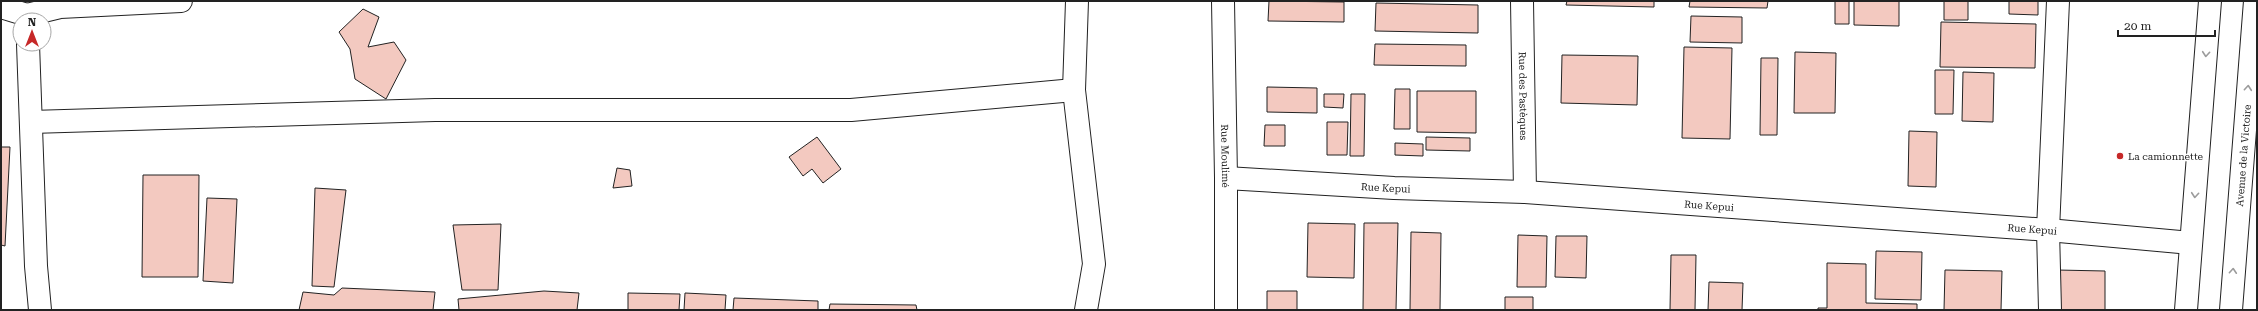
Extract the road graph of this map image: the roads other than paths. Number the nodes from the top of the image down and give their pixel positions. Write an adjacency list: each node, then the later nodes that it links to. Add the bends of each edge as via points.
1 (181, 1): 10 (main road, via 60,7)
2 (1077, 1): 12 (main road)
3 (1223, 1): 14 (main road, Rue Moulimé)
4 (1522, 1): 15 (main road, Rue des Pastèques)
5 (2058, 1): 16 (main road)
6 (2210, 1): 17 (main road, one-way to 17)
7 (2255, 1): 23 (main road, Avenue de la Victoire, one-way to 7)
8 (1, 7): 9 (main road)
9 (13, 12)
10 (45, 12)
11 (28, 52): 13 (main road)
12 (1074, 90): 13 (main road, via 851,110 435,110); 19 (main road, via 1094,264)
13 (30, 122): 18 (main road)
14 (1226, 178): 15 (main road, Rue Kepui, via 1394,188); 20 (main road, Rue Moulimé)
15 (1525, 192): 16 (main road, Rue Kepui)
16 (2048, 230): 17 (main road, Rue Kepui); 21 (main road)
17 (2191, 243): 22 (main road)
18 (40, 310)
19 (1086, 310)
20 (1226, 310)
21 (2050, 310)
22 (2186, 310)
23 (2231, 310)

